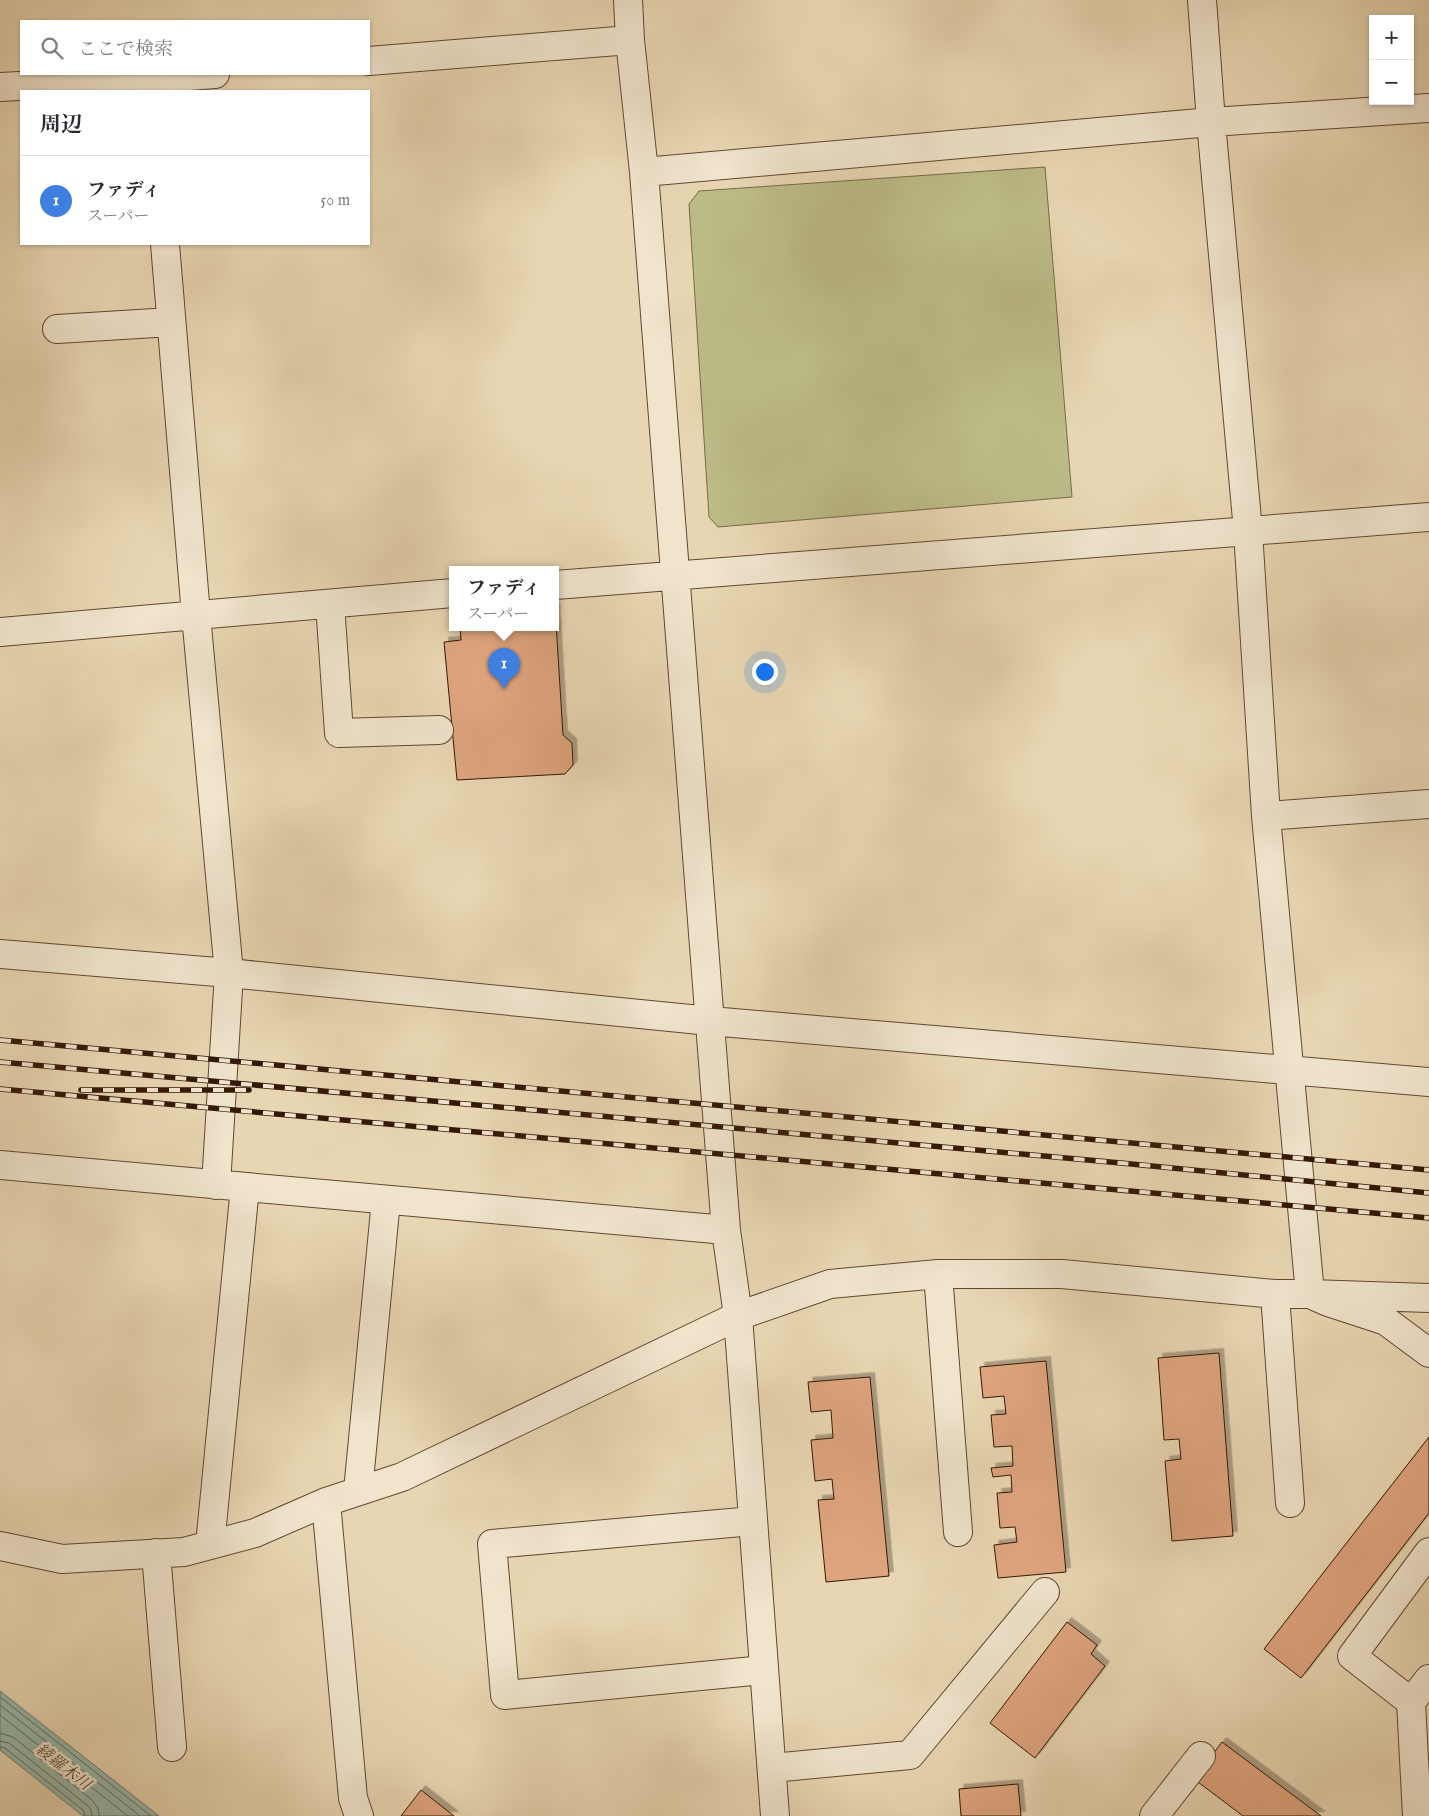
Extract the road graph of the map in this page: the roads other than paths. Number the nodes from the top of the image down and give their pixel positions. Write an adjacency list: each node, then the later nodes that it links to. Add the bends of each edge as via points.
1 (628, 0): 3 (street)
2 (1202, 0): 9 (street)
3 (630, 40): 4 (street); 10 (street)
4 (370, 61)
5 (209, 75): 6 (street)
6 (151, 85): 7 (street)
7 (0, 87)
8 (1429, 108): 9 (street)
9 (1211, 122): 10 (street); 15 (street)
10 (644, 172): 16 (street)
11 (164, 245): 12 (street)
12 (171, 322): 13 (street); 20 (street)
13 (57, 329)
14 (1429, 517): 15 (street)
15 (1248, 531): 16 (street); 24 (street)
16 (676, 575): 17 (street); 27 (street)
17 (559, 585)
18 (449, 593): 19 (street)
19 (330, 604): 20 (street); 22 (street, via 339,733)
20 (196, 615): 21 (street); 26 (street)
21 (0, 632)
22 (439, 730)
23 (1429, 804): 24 (street)
24 (1266, 816): 28 (street)
25 (0, 954): 26 (street)
26 (229, 973): 27 (street); 31 (street)
27 (710, 1021): 28 (street); 34 (street)
28 (1290, 1070): 29 (street); 37 (street)
29 (1429, 1082)
30 (0, 1165): 31 (street)
31 (216, 1185): 32 (street)
32 (245, 1187): 33 (street); 46 (street)
33 (386, 1200): 34 (street); 41 (street)
34 (726, 1230): 39 (street)
35 (938, 1274): 36 (street, via 1062,1274); 39 (street, via 830,1284); 45 (street)
36 (1275, 1294): 37 (street); 43 (street)
37 (1310, 1294): 38 (street); 40 (street, via 1386,1320)
38 (1429, 1298)
39 (738, 1316): 41 (street, via 402,1476); 44 (street)
40 (1429, 1353)
41 (358, 1491): 42 (street)
42 (326, 1502): 46 (street, via 255,1533); 57 (street, via 353,1798)
43 (1290, 1503)
44 (753, 1521): 51 (street); 51 (street, via 492,1544 505,1695)
45 (958, 1532)
46 (210, 1545): 49 (street, via 184,1552)
47 (0, 1546): 49 (street, via 62,1559)
48 (1429, 1552): 53 (street, via 1352,1656)
49 (156, 1553): 54 (street)
50 (1046, 1592): 56 (street, via 910,1755)
51 (764, 1670): 56 (street)
52 (1429, 1679): 53 (street)
53 (1411, 1702): 60 (street)
54 (172, 1747)
55 (1201, 1756): 59 (street)
56 (772, 1768): 58 (street)
57 (359, 1816)
58 (775, 1816)
59 (1154, 1816)
60 (1417, 1816)

